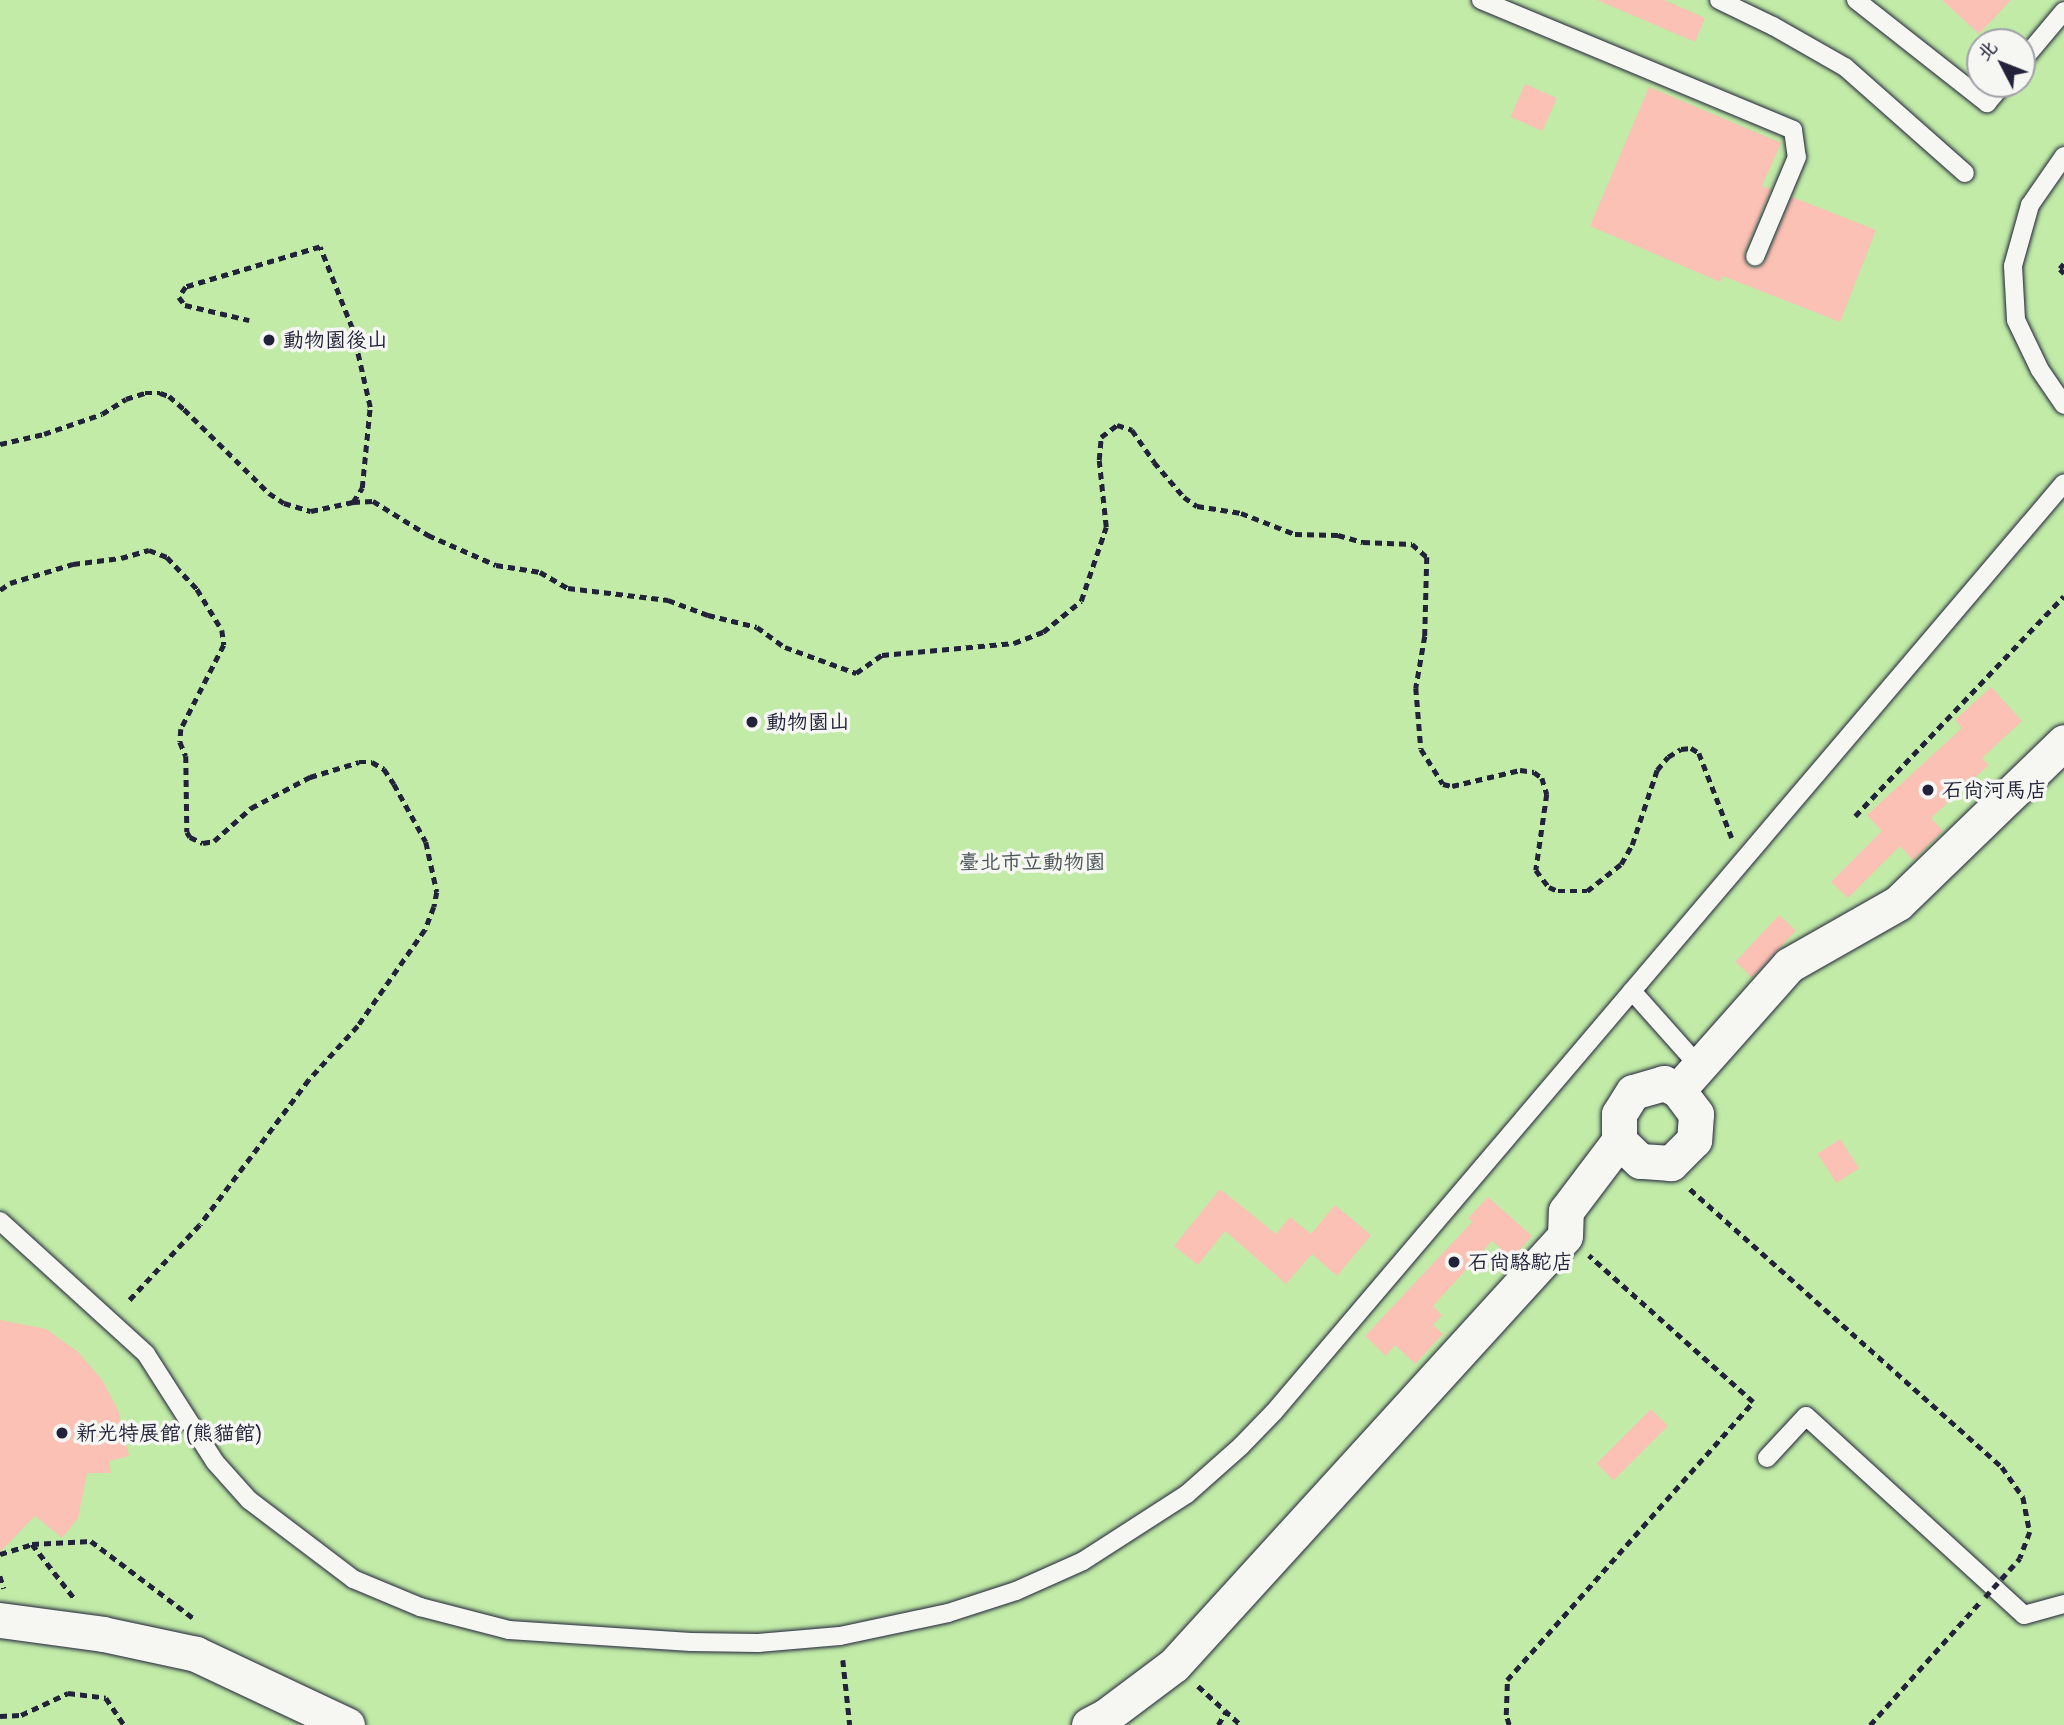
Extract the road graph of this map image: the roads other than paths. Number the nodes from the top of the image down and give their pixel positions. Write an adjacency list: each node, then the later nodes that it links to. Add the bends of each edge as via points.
1 (1481, 0): 9 (lane, via 1793,130 1797,157)
2 (1719, 0): 8 (lane, via 1845,67)
3 (1856, 0): 6 (lane)
4 (2064, 11): 5 (lane)
5 (2036, 44)
6 (1966, 86)
7 (2064, 156): 10 (lane, via 2030,205 2013,266 2016,320 2040,370)
8 (1965, 173)
9 (1755, 257)
10 (2064, 405)
11 (2064, 483): 13 (lane)
12 (2064, 742): 14 (street, via 1898,903 1789,965)
13 (1632, 991): 14 (lane); 16 (lane, via 1275,1412 1187,1494 1083,1560 1016,1591 948,1613 840,1636 758,1643 535,1633 478,1625 353,1579 243,1494 215,1462 146,1354)
14 (1688, 1078): 15 (street, via 1633,1092 1619,1114); 15 (street, via 1696,1114 1695,1140 1671,1163 1640,1161)
15 (1619, 1141): 21 (street, via 1566,1211 1565,1236 1174,1665)
16 (0, 1221)
17 (1767, 1458): 18 (lane, via 1806,1416 2024,1615)
18 (2064, 1604)
19 (0, 1620): 20 (street, via 103,1634 196,1654)
20 (347, 1725)
21 (1089, 1725)

